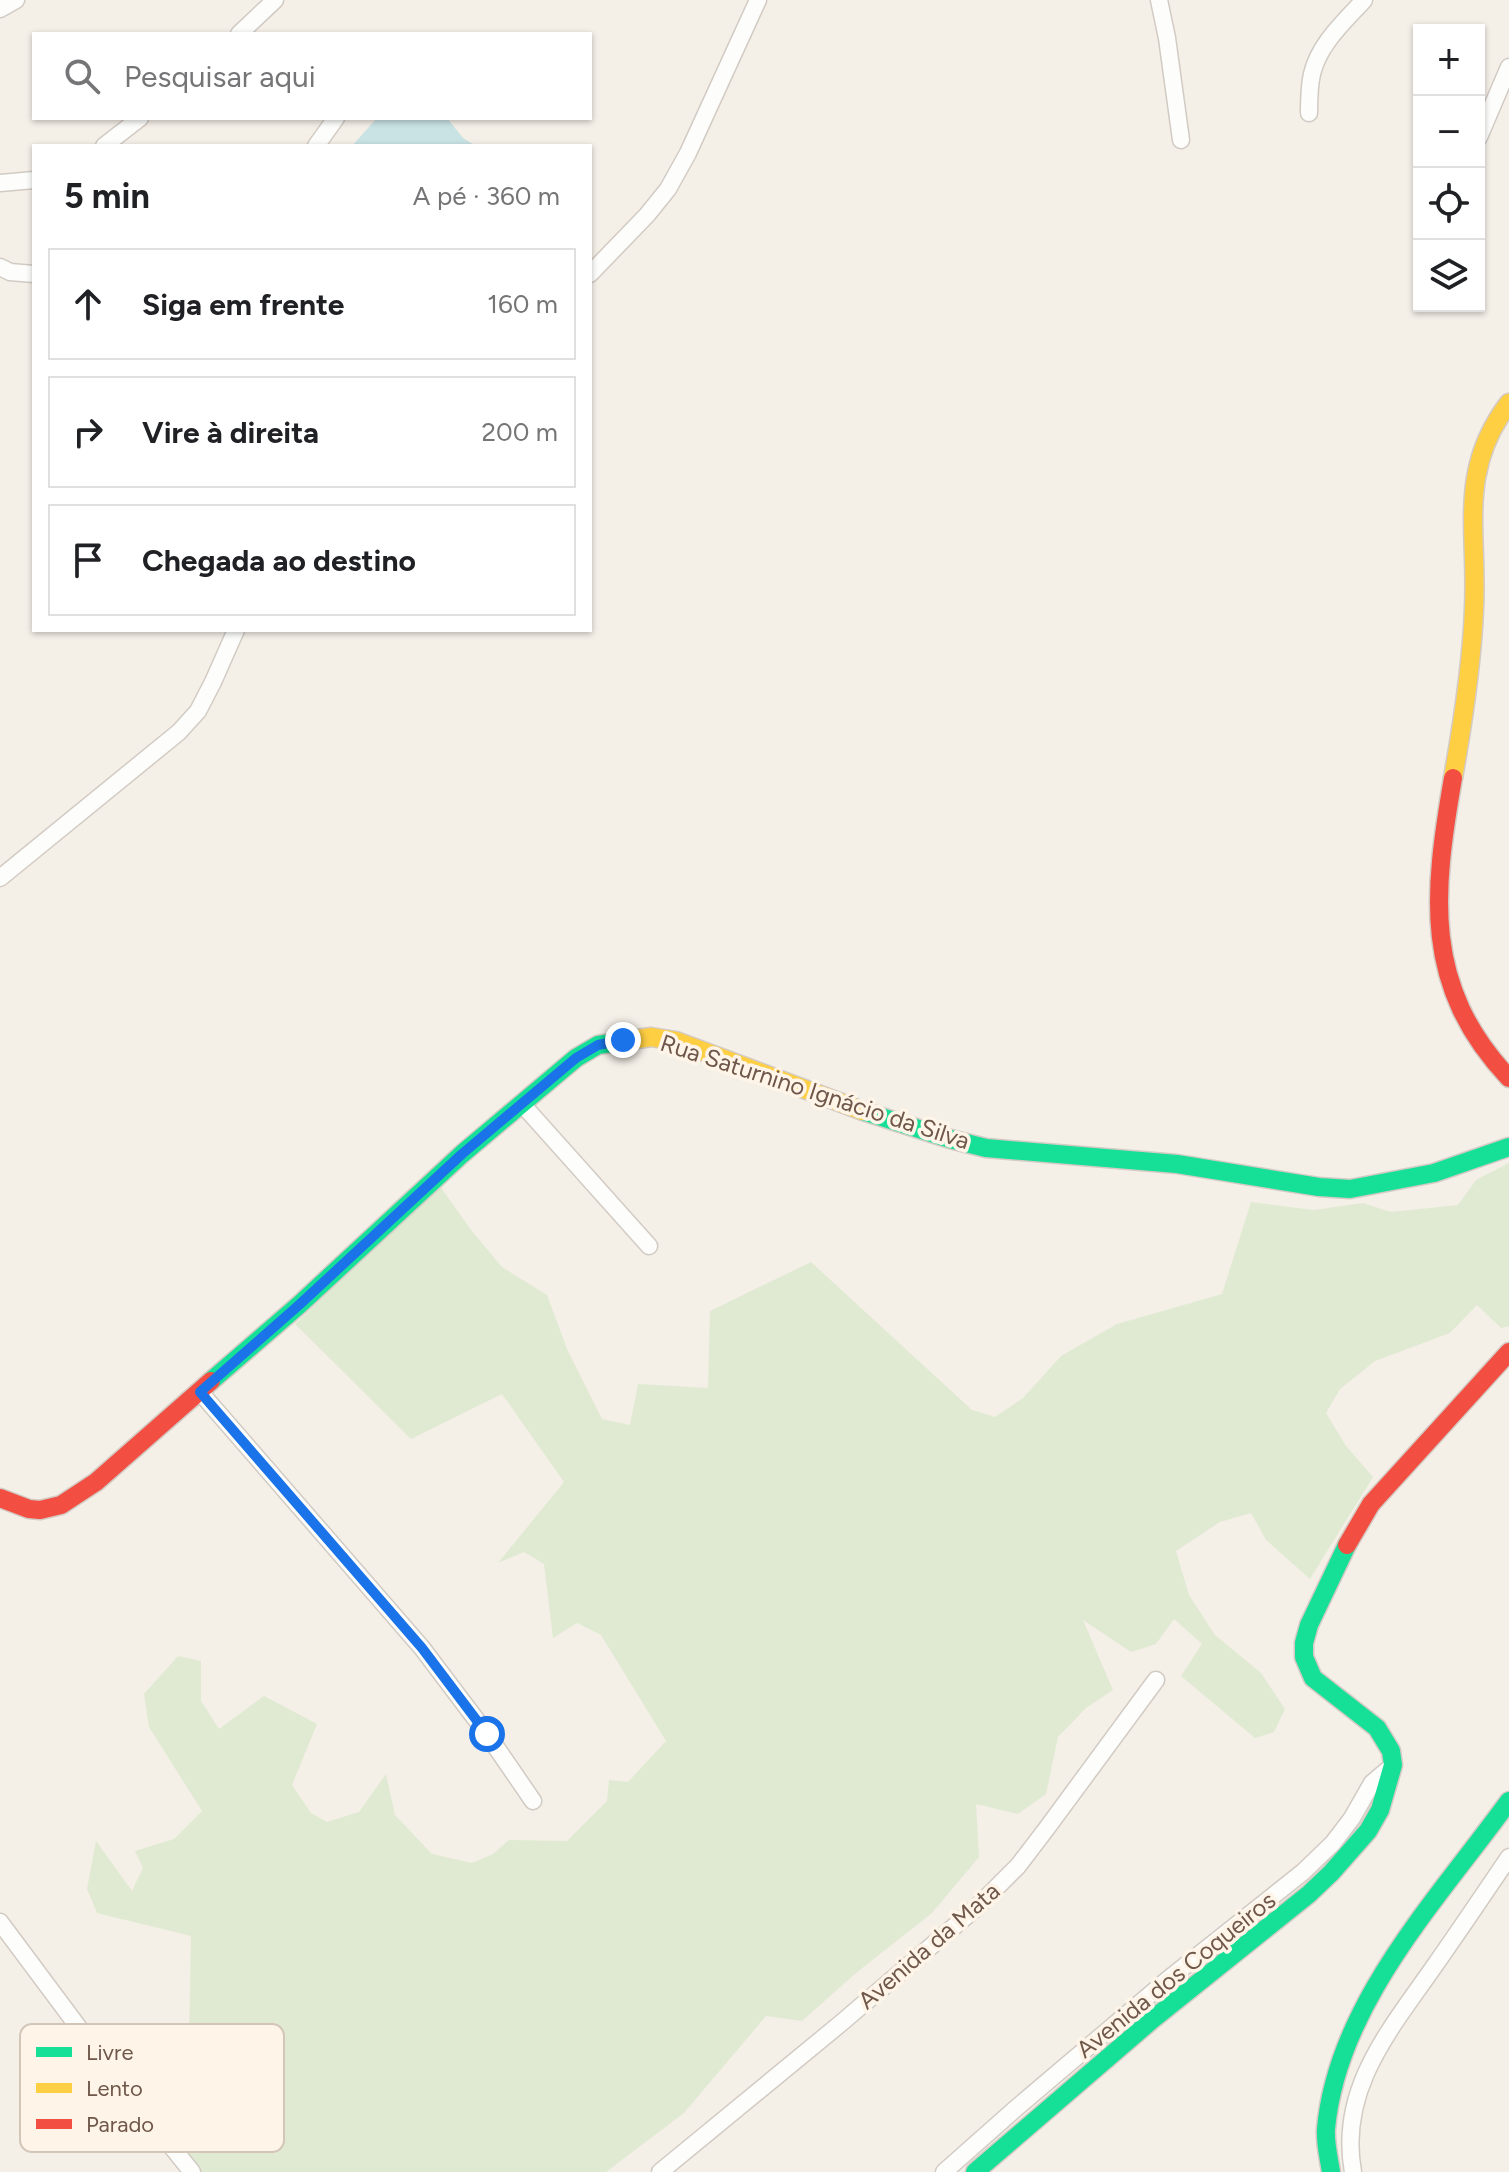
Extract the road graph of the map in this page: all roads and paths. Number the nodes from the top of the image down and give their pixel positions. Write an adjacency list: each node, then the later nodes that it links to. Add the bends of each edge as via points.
1 (16, 0): 6 (street)
2 (275, 0): 7 (street)
3 (758, 0): 19 (street, via 668,189)
4 (1159, 0): 13 (street)
5 (1364, 0): 9 (street, via 1318,59 1309,88)
6 (0, 9)
7 (241, 32)
8 (1509, 67): 12 (street)
9 (1309, 113)
10 (137, 120): 14 (street)
11 (335, 120): 15 (street)
12 (1485, 123)
13 (1181, 140)
14 (107, 144)
15 (317, 144)
16 (32, 180): 17 (street)
17 (0, 183)
18 (0, 267): 20 (street)
19 (592, 272)
20 (32, 274)
21 (1509, 403): 24 (street, via 1485,443 1476,471 1474,622 1439,905 1442,944 1458,1006 1486,1055)
22 (235, 632): 23 (street, via 198,711 179,732)
23 (0, 878)
24 (1509, 1078)
25 (522, 1104): 26 (street, Rua Saturnino Ignácio da Silva, via 598,1045 651,1037 676,1041 831,1100 986,1148 1177,1164 1350,1189 1434,1173); 27 (street); 29 (street, Rua Saturnino Ignácio da Silva)
26 (1509, 1147)
27 (649, 1246)
28 (1509, 1352): 32 (street, via 1371,1504 1335,1567 1304,1644 1313,1678 1377,1728)
29 (200, 1392): 30 (street, Rua Saturnino Ignácio da Silva, via 60,1507 39,1510); 33 (street, via 422,1648)
30 (0, 1498)
31 (1156, 1680): 40 (street, Avenida da Mata, via 1018,1866 977,1907)
32 (1393, 1765): 41 (street, Avenida dos Coqueiros, via 1372,1783 1333,1843 1303,1872 1166,1981); 42 (street, Avenida dos Coqueiros, via 1368,1831 1331,1873)
33 (533, 1801)
34 (1509, 1801): 43 (street, via 1415,1928 1362,2012 1331,2095 1326,2133)
35 (1509, 1857): 44 (street, via 1379,2045 1351,2119)
36 (0, 1922): 37 (street)
37 (74, 2024)
38 (176, 2152): 39 (street)
39 (192, 2172)
40 (660, 2172)
41 (944, 2172)
42 (975, 2172)
43 (1331, 2172)
44 (1353, 2172)

